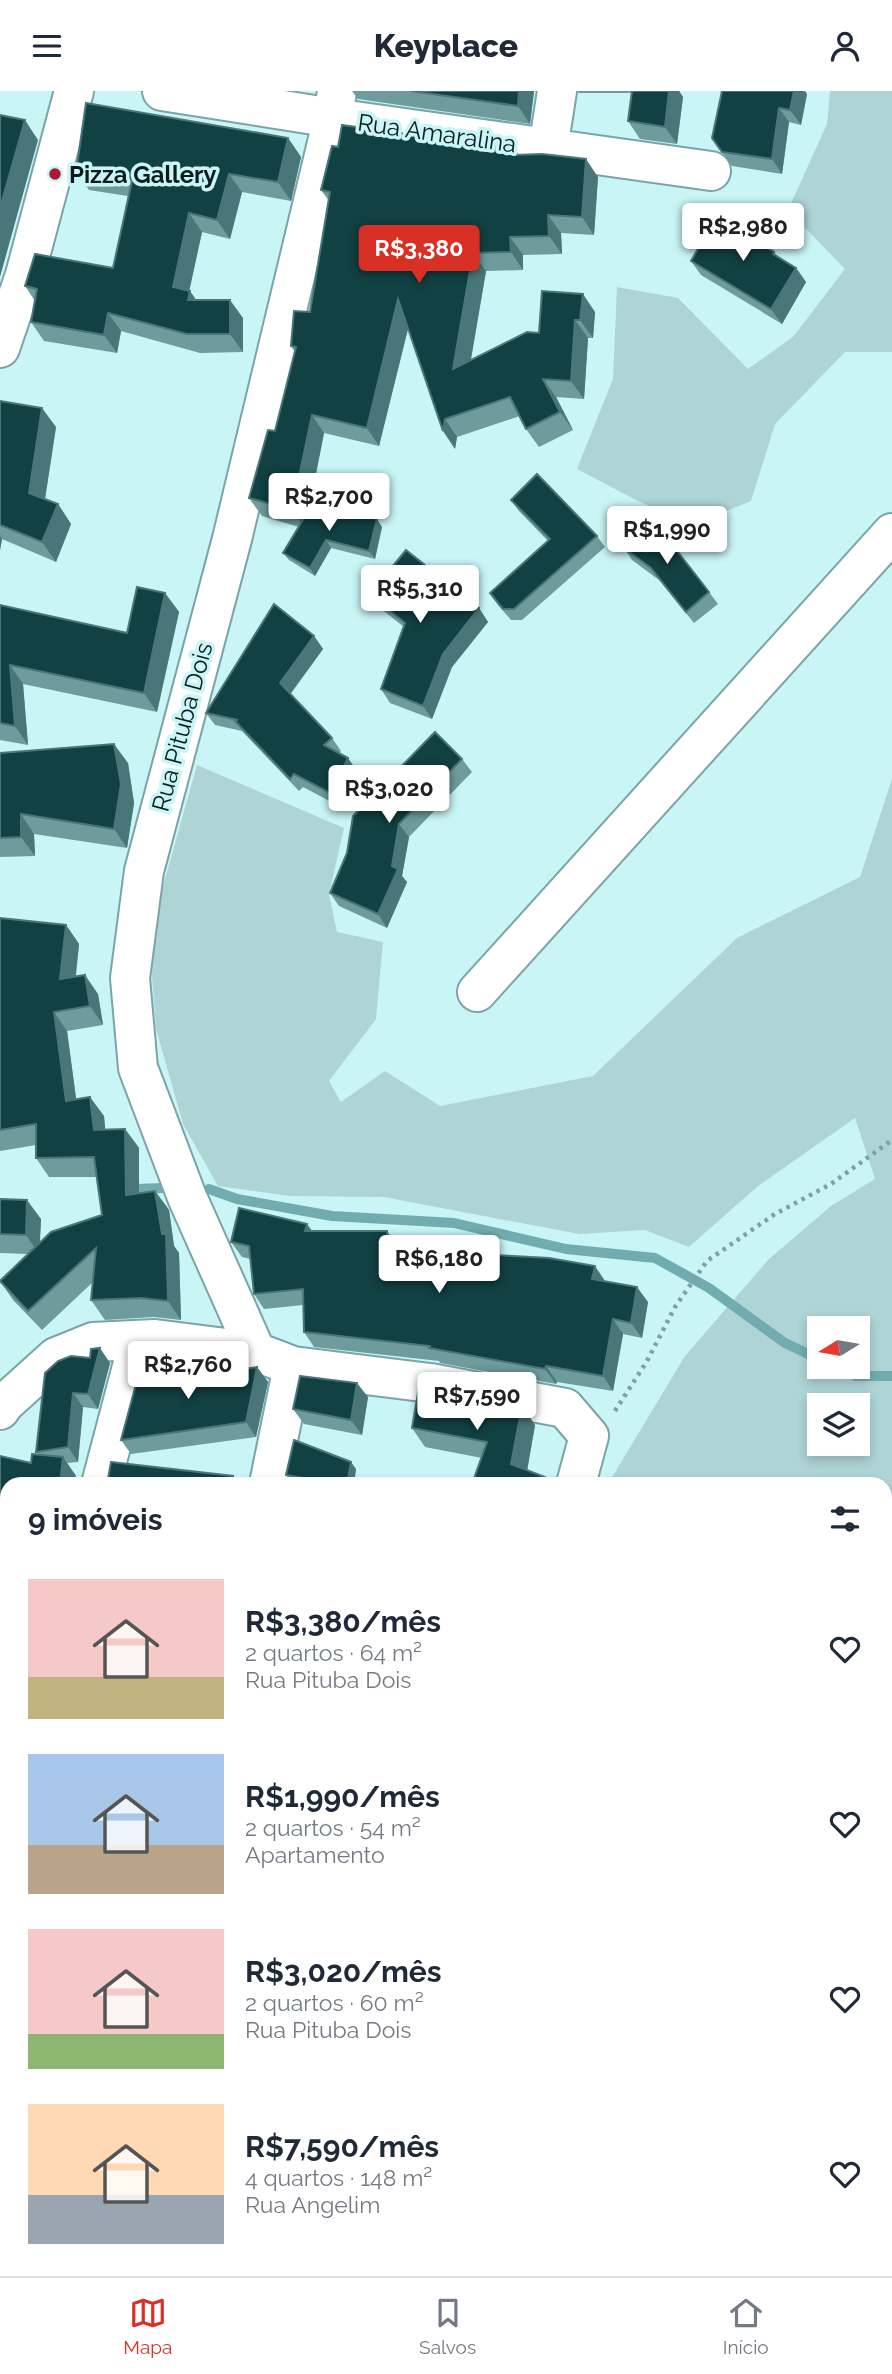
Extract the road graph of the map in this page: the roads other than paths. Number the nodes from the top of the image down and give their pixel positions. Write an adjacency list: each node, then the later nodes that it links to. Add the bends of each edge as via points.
1 (74, 91): 7 (street, via 25,275)
2 (162, 91): 4 (street, Rua Amaralina)
3 (557, 91): 5 (street)
4 (335, 104): 5 (street, Rua Amaralina); 11 (street, Rua Pituba Dois, via 232,539 144,871 130,978 138,1068 187,1196)
5 (548, 149): 6 (street, Rua Amaralina)
6 (711, 171)
7 (0, 348)
8 (892, 533): 9 (street)
9 (477, 992)
10 (139, 1340): 11 (street); 13 (street, via 93,1342 56,1357); 14 (street)
11 (256, 1352): 12 (street)
12 (293, 1366): 15 (street); 16 (street, via 430,1383 565,1408 589,1436)
13 (0, 1410)
14 (102, 1477)
15 (270, 1477)
16 (578, 1477)

